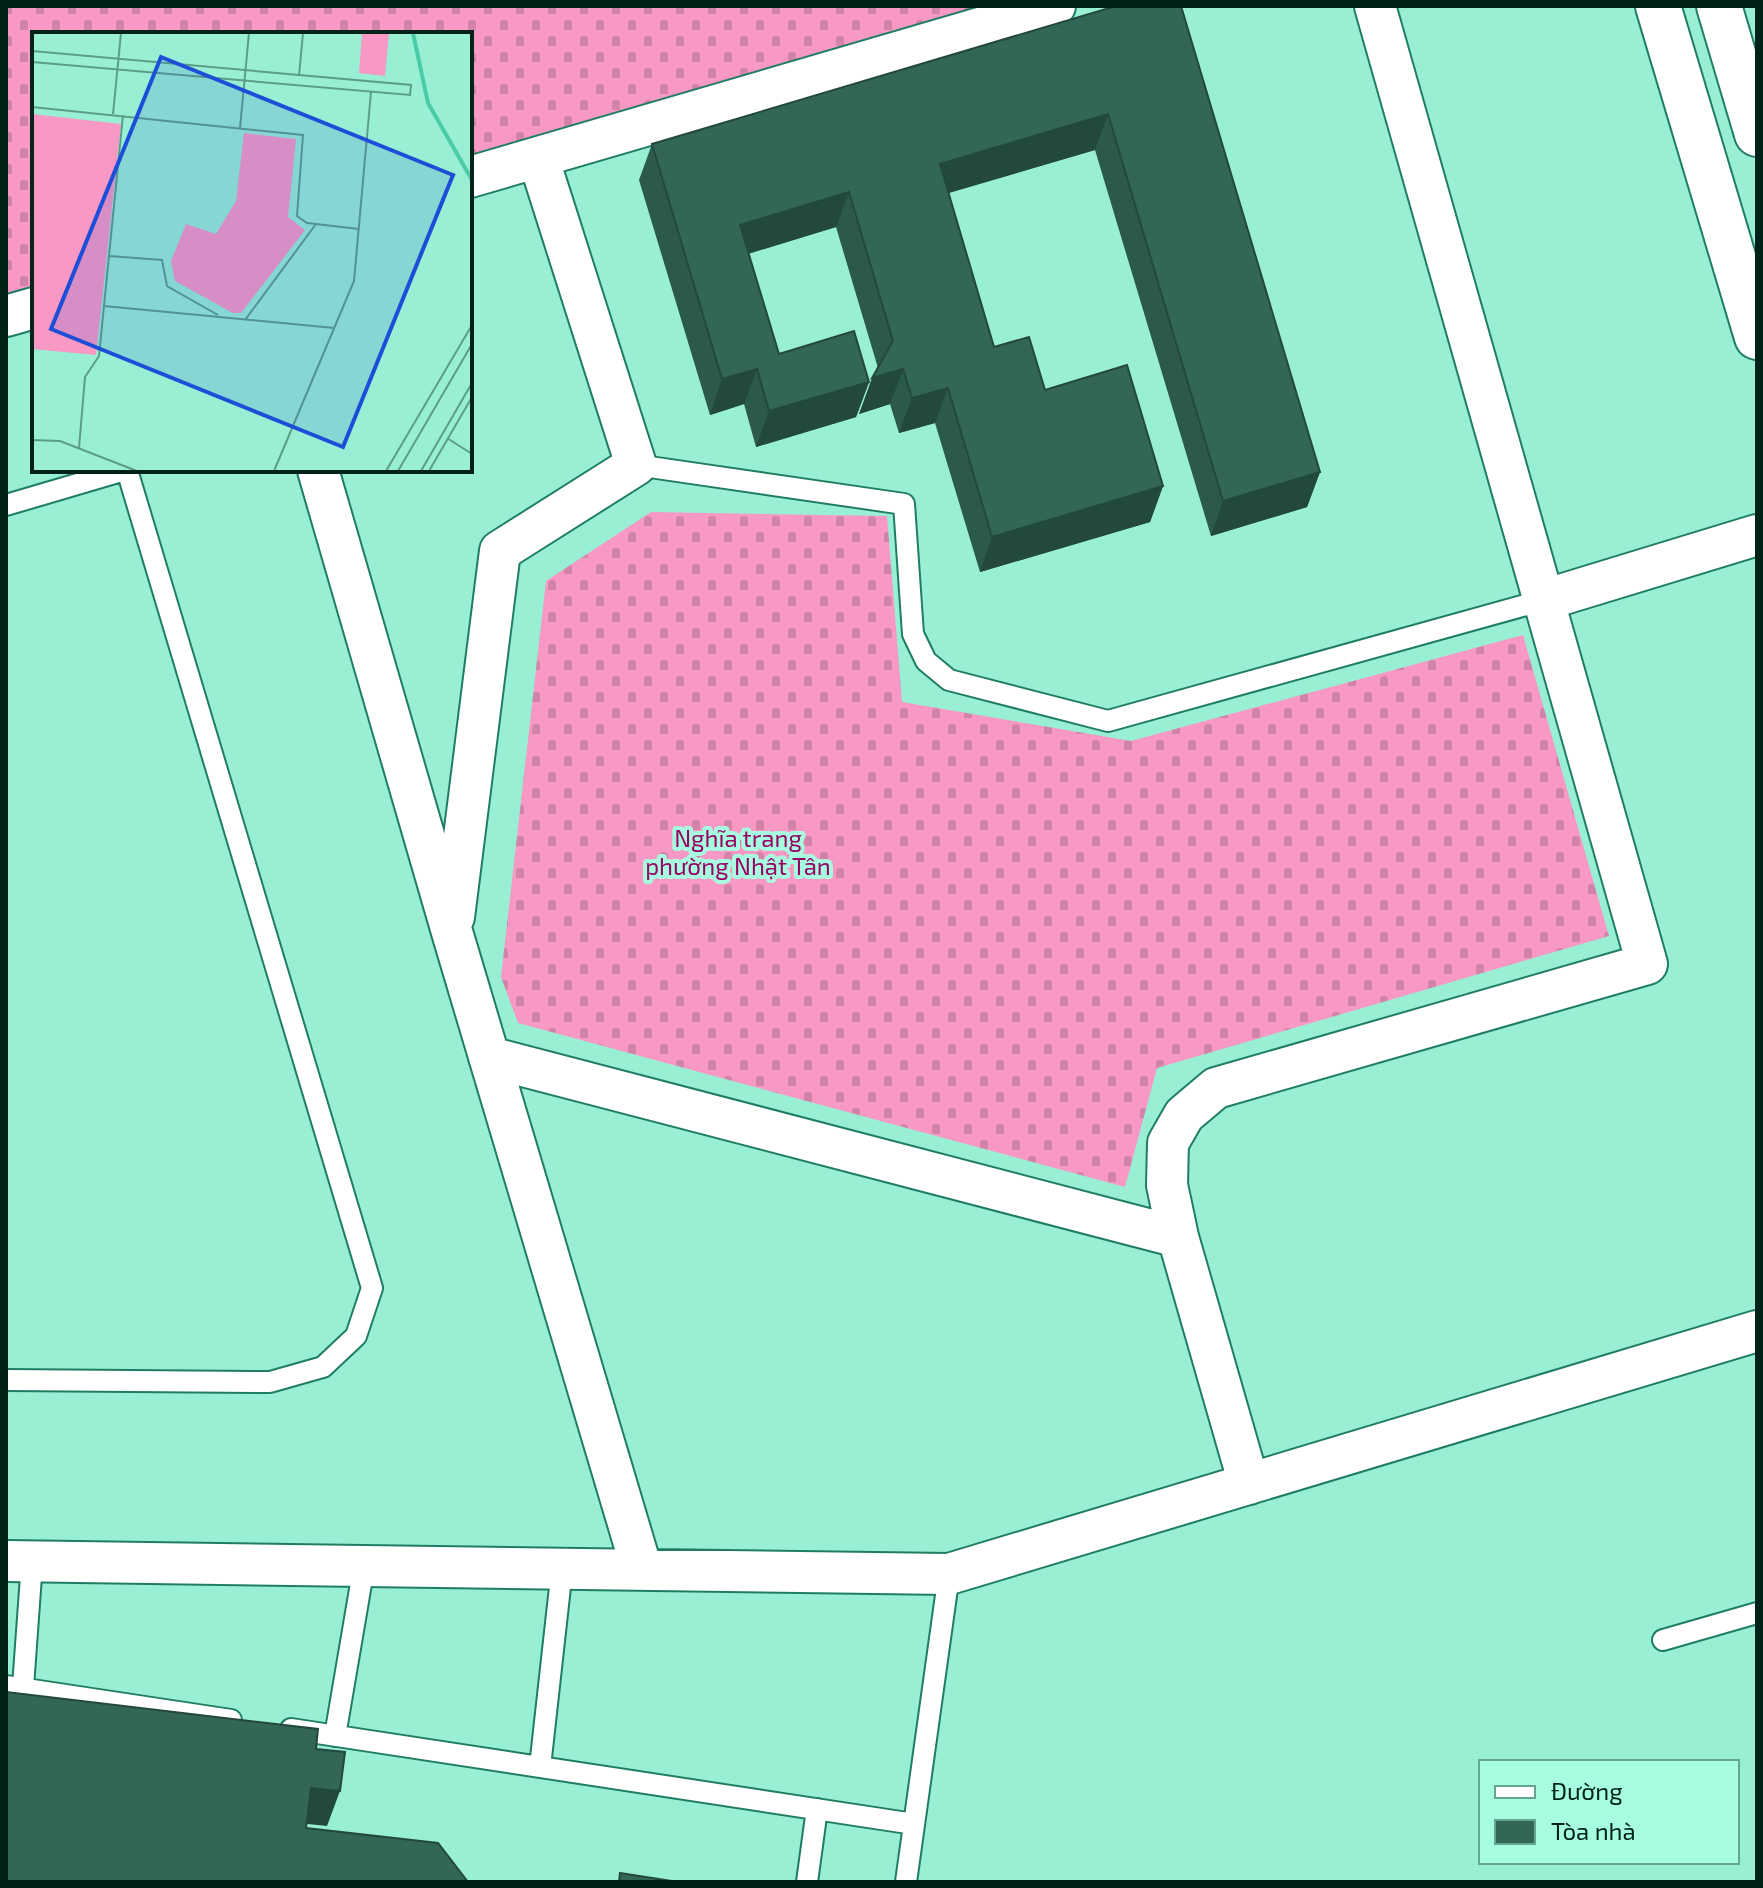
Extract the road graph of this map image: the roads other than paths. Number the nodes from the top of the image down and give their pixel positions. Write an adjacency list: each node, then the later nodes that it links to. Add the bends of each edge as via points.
1 (1055, 6): 6 (street)
2 (1375, 6): 17 (street)
3 (1658, 6): 10 (street)
4 (1719, 6): 5 (street)
5 (1757, 134)
6 (538, 157): 7 (street); 11 (street)
7 (472, 176)
8 (32, 309): 9 (street)
9 (6, 316)
10 (1757, 337)
11 (636, 465): 17 (lane, via 904,504 913,634 926,661 949,680 1108,721); 18 (street, via 500,551)
12 (119, 472): 15 (lane)
13 (127, 472): 22 (lane, via 372,1288 356,1336 323,1367 270,1382)
14 (319, 472): 18 (street)
15 (6, 505)
16 (1757, 535): 17 (street)
17 (1544, 600): 20 (street, via 1647,964 1216,1088 1184,1115 1168,1143 1167,1185)
18 (452, 932): 19 (street)
19 (489, 1057): 20 (street); 27 (street)
20 (1178, 1237): 23 (street)
21 (1757, 1331): 23 (street)
22 (6, 1380)
23 (1249, 1484): 28 (street)
24 (19, 1562): 25 (street); 31 (lane)
25 (364, 1566): 26 (street); 32 (lane)
26 (562, 1569): 27 (street); 33 (lane)
27 (642, 1570): 28 (street)
28 (949, 1574): 35 (lane)
29 (1757, 1613): 30 (lane)
30 (1663, 1640)
31 (14, 1686): 32 (lane)
32 (335, 1736): 33 (lane)
33 (540, 1767): 34 (lane)
34 (817, 1809): 35 (lane); 36 (lane)
35 (914, 1824): 37 (lane)
36 (807, 1882)
37 (906, 1882)

